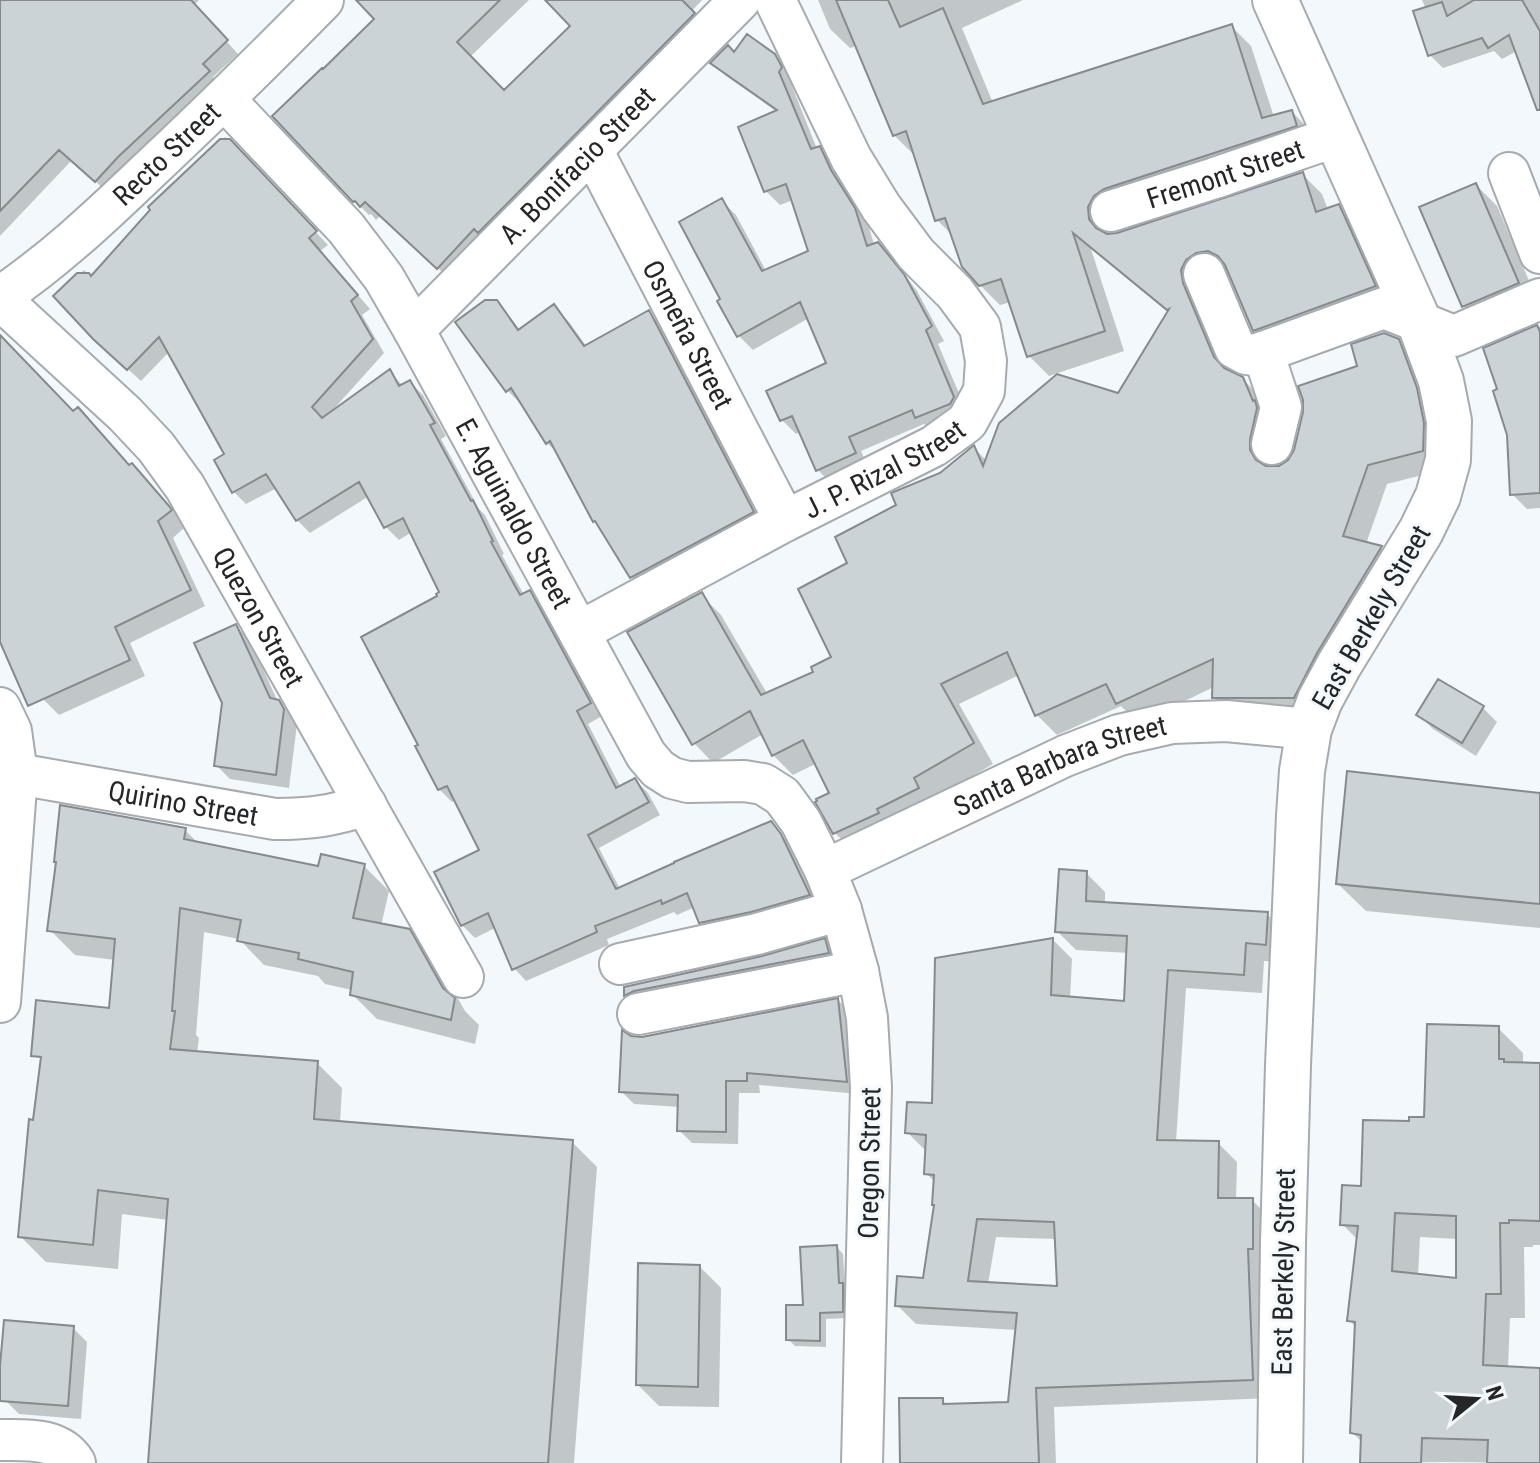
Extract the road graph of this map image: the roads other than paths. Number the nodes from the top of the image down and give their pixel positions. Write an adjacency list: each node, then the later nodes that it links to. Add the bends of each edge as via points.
1 (323, 0): 5 (street, Recto Street)
2 (740, 0): 7 (street, A. Bonifacio Street)
3 (775, 0): 18 (street, J. P. Rizal Street, via 851,158 916,254 980,327 986,361 984,391 967,422 934,446)
4 (1275, 0): 6 (street, East Berkely Street)
5 (225, 100): 12 (street, Recto Street, via 71,244); 15 (street, E. Aguinaldo Street, via 346,228)
6 (1337, 136): 9 (street, Fremont Street); 14 (street, East Berkely Street)
7 (592, 150): 15 (street, A. Bonifacio Street); 18 (street, Osmeña Street)
8 (1509, 173): 10 (street)
9 (1111, 211)
10 (1540, 253)
11 (1204, 274): 16 (street, via 1235,348 1246,354)
12 (0, 298): 23 (street, Quezon Street, via 125,414 178,477)
13 (1540, 299): 14 (street, via 1454,336)
14 (1420, 324): 16 (street, via 1384,308); 21 (street, East Berkely Street, via 1441,381 1449,421 1448,460 1421,531 1339,665)
15 (414, 330): 19 (street, E. Aguinaldo Street)
16 (1263, 352): 17 (street, via 1281,407)
17 (1272, 444)
18 (785, 521): 19 (street, J. P. Rizal Street)
19 (579, 632): 24 (street, E. Aguinaldo Street, via 658,769 688,782 763,784 795,813)
20 (0, 708): 22 (street, via 11,731)
21 (1309, 729): 24 (street, Santa Barbara Street, via 1186,722 1119,735); 34 (street, East Berkely Street, via 1299,816 1288,1065)
22 (8, 772): 23 (street, Quirino Street, via 275,819 311,819); 29 (street)
23 (366, 805): 28 (street, Quezon Street)
24 (825, 870): 25 (street, Oregon Street)
25 (841, 910): 26 (street); 27 (street, Oregon Street)
26 (620, 964)
27 (858, 971): 30 (street); 33 (street, Oregon Street, via 871,1087)
28 (463, 977)
29 (0, 1002)
30 (638, 1014)
31 (0, 1440): 32 (street, via 50,1443)
32 (75, 1463)
33 (862, 1463)
34 (1280, 1463)

